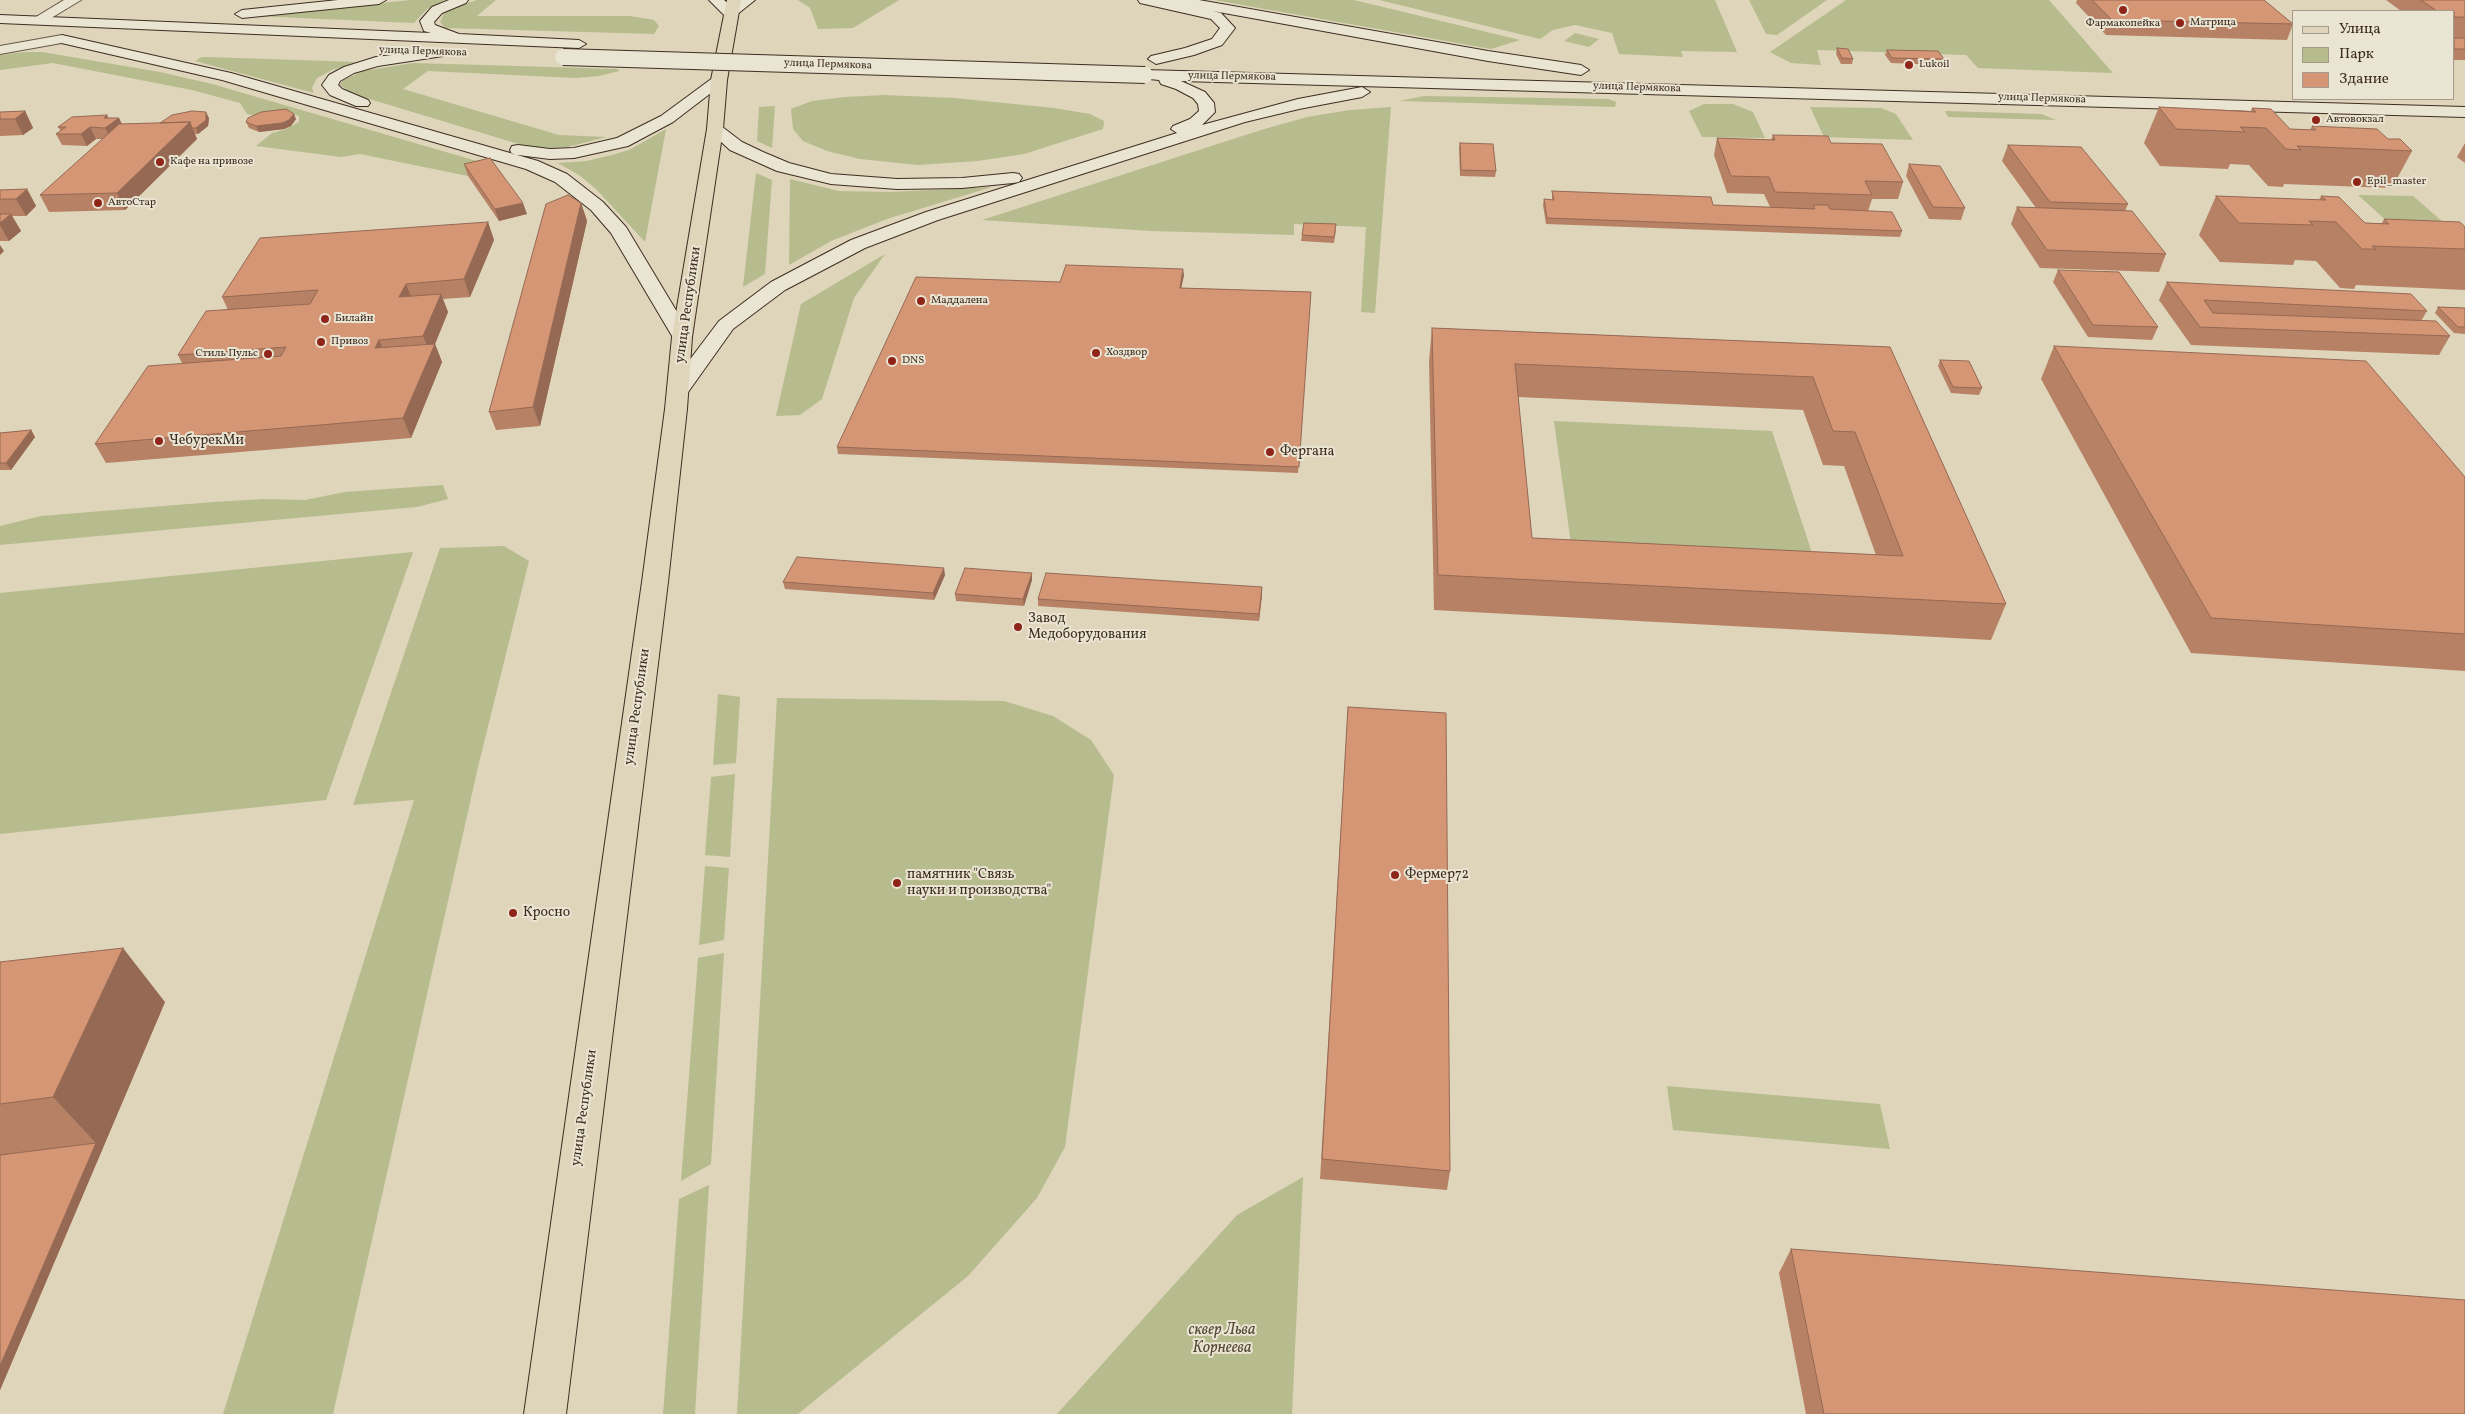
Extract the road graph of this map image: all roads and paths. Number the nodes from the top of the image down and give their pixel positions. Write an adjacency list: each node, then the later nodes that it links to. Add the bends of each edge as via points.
1 (74, 0): 10 (main road)
2 (379, 0): 11 (main road)
3 (461, 0): 13 (main road, via 437,10 427,21 429,28)
4 (716, 0): 8 (main road)
5 (748, 0): 8 (main road)
6 (1144, 0): 21 (main road, via 1216,16 1228,28 1217,42)
7 (1175, 0): 23 (main road)
8 (732, 7): 25 (main road, улица Республики)
9 (0, 19): 10 (main road, улица Пермякова)
10 (38, 20): 11 (main road, улица Пермякова)
11 (113, 23): 13 (main road, улица Пермякова)
12 (0, 36): 14 (main road)
13 (466, 38): 19 (main road, улица Пермякова)
14 (62, 39): 15 (main road); 16 (main road); 29 (main road, via 226,76 532,165 561,178 597,206 619,232)
15 (141, 42)
16 (0, 50)
17 (358, 50): 18 (main road, улица Пермякова)
18 (438, 53): 21 (main road, улица Пермякова, bridge); 25 (main road, via 362,66 334,78 330,85 347,99 523,151 574,154 622,142 667,119)
19 (978, 55)
20 (1205, 61): 21 (main road, улица Пермякова)
21 (1149, 65): 26 (main road, улица Пермякова); 28 (main road, via 1199,95 1206,103 1207,112 1196,122 1174,131 1032,175 1001,180 897,184 831,179 783,167 757,156 736,146)
22 (1462, 67): 23 (main road, улица Пермякова)
23 (1581, 70): 24 (main road, улица Пермякова)
24 (1600, 70)
25 (719, 80): 28 (main road, улица Республики)
26 (1439, 82): 27 (main road, улица Пермякова); 30 (main road, via 1349,94 1239,119 932,216 858,244 778,286 726,325)
27 (2465, 112)
28 (715, 129): 29 (main road, улица Республики)
29 (682, 337): 30 (main road, улица Республики)
30 (678, 390): 31 (main road, улица Республики)
31 (545, 1414)

